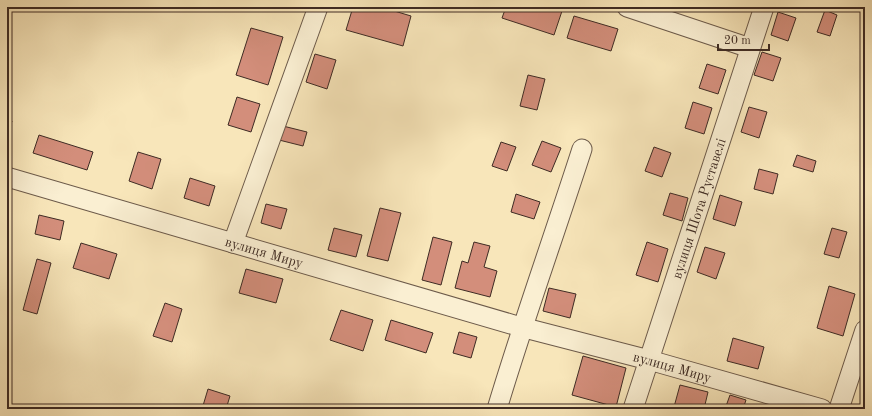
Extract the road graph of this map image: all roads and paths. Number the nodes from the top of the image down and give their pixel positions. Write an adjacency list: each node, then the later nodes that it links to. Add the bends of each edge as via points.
1 (318, 7): 7 (street)
2 (627, 7): 4 (street)
3 (764, 7): 4 (street, вулиця Шота Руставелі)
4 (750, 48): 10 (street, вулиця Шота Руставелі)
5 (582, 149): 8 (street)
6 (7, 177): 7 (street, вулиця Миру)
7 (233, 243): 8 (street, вулиця Миру)
8 (521, 327): 10 (street, вулиця Миру); 11 (street)
9 (865, 330): 14 (street)
10 (649, 360): 12 (street, вулиця Шота Руставелі); 13 (street, вулиця Миру)
11 (497, 409)
12 (633, 409)
13 (822, 409)
14 (839, 409)

